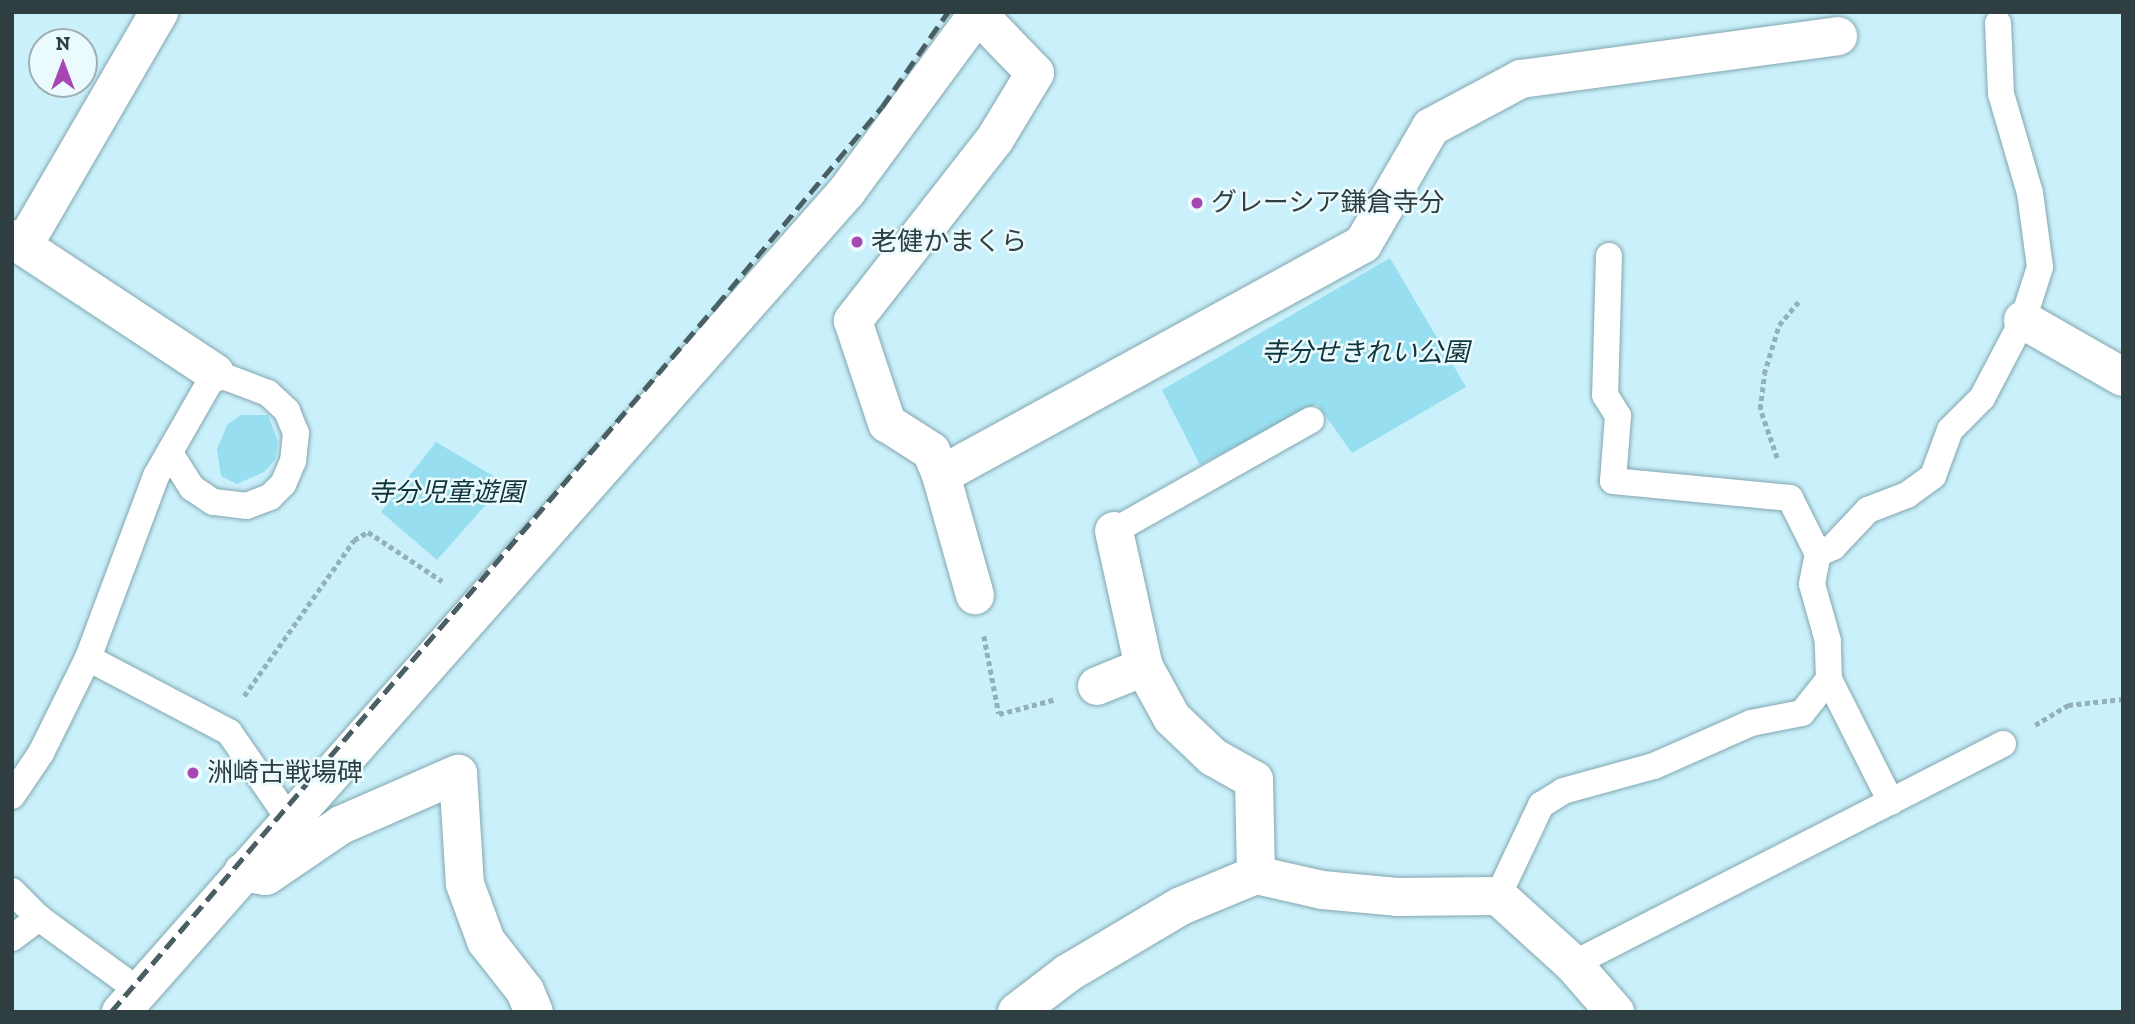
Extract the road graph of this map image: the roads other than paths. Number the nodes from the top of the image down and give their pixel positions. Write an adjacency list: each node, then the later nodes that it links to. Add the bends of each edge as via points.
1 (159, 12): 5 (street)
2 (977, 13): 12 (street, via 1035,73 995,139 853,321 887,423 931,451); 23 (street, via 847,191)
3 (1998, 23): 7 (lane, via 2001,94 2030,193 2040,267)
4 (1839, 36): 12 (street, via 1521,79 1431,127 1363,244)
5 (18, 243): 8 (street)
6 (1609, 256): 14 (lane, via 1605,395 1618,416 1613,481 1790,498)
7 (2023, 320): 9 (street); 14 (lane, via 1982,398 1950,430 1933,475 1907,495 1868,510 1833,547)
8 (215, 373): 11 (lane); 11 (lane, via 257,387 288,411 296,433 293,461 283,484 270,497 247,506 213,502 192,488)
9 (2123, 376)
10 (1311, 420): 13 (lane)
11 (170, 453): 16 (lane, via 156,475)
12 (941, 475): 15 (street)
13 (1114, 531): 17 (street)
14 (1818, 554): 18 (lane, via 1812,584 1828,641)
15 (975, 594)
16 (88, 658): 21 (lane, via 41,753); 23 (lane, via 229,732)
17 (1144, 667): 19 (street); 25 (street, via 1172,718 1213,757 1254,780)
18 (1829, 678): 22 (lane); 27 (lane, via 1802,713 1751,723 1654,766 1563,791 1541,805)
19 (1097, 686)
20 (2003, 744): 22 (lane)
21 (12, 796)
22 (1891, 802): 30 (lane)
23 (289, 819): 24 (street)
24 (243, 872): 31 (street); 32 (street, via 266,876 341,825 458,774 465,884 486,941 525,991)
25 (1256, 875): 27 (street, via 1322,890 1397,897); 33 (street, via 1181,906 1068,973)
26 (12, 891): 28 (lane)
27 (1498, 896): 30 (street)
28 (39, 918): 29 (lane); 31 (lane)
29 (12, 938)
30 (1573, 964): 34 (street)
31 (130, 1002)
32 (534, 1012)
33 (1017, 1012)
34 (1615, 1012)

